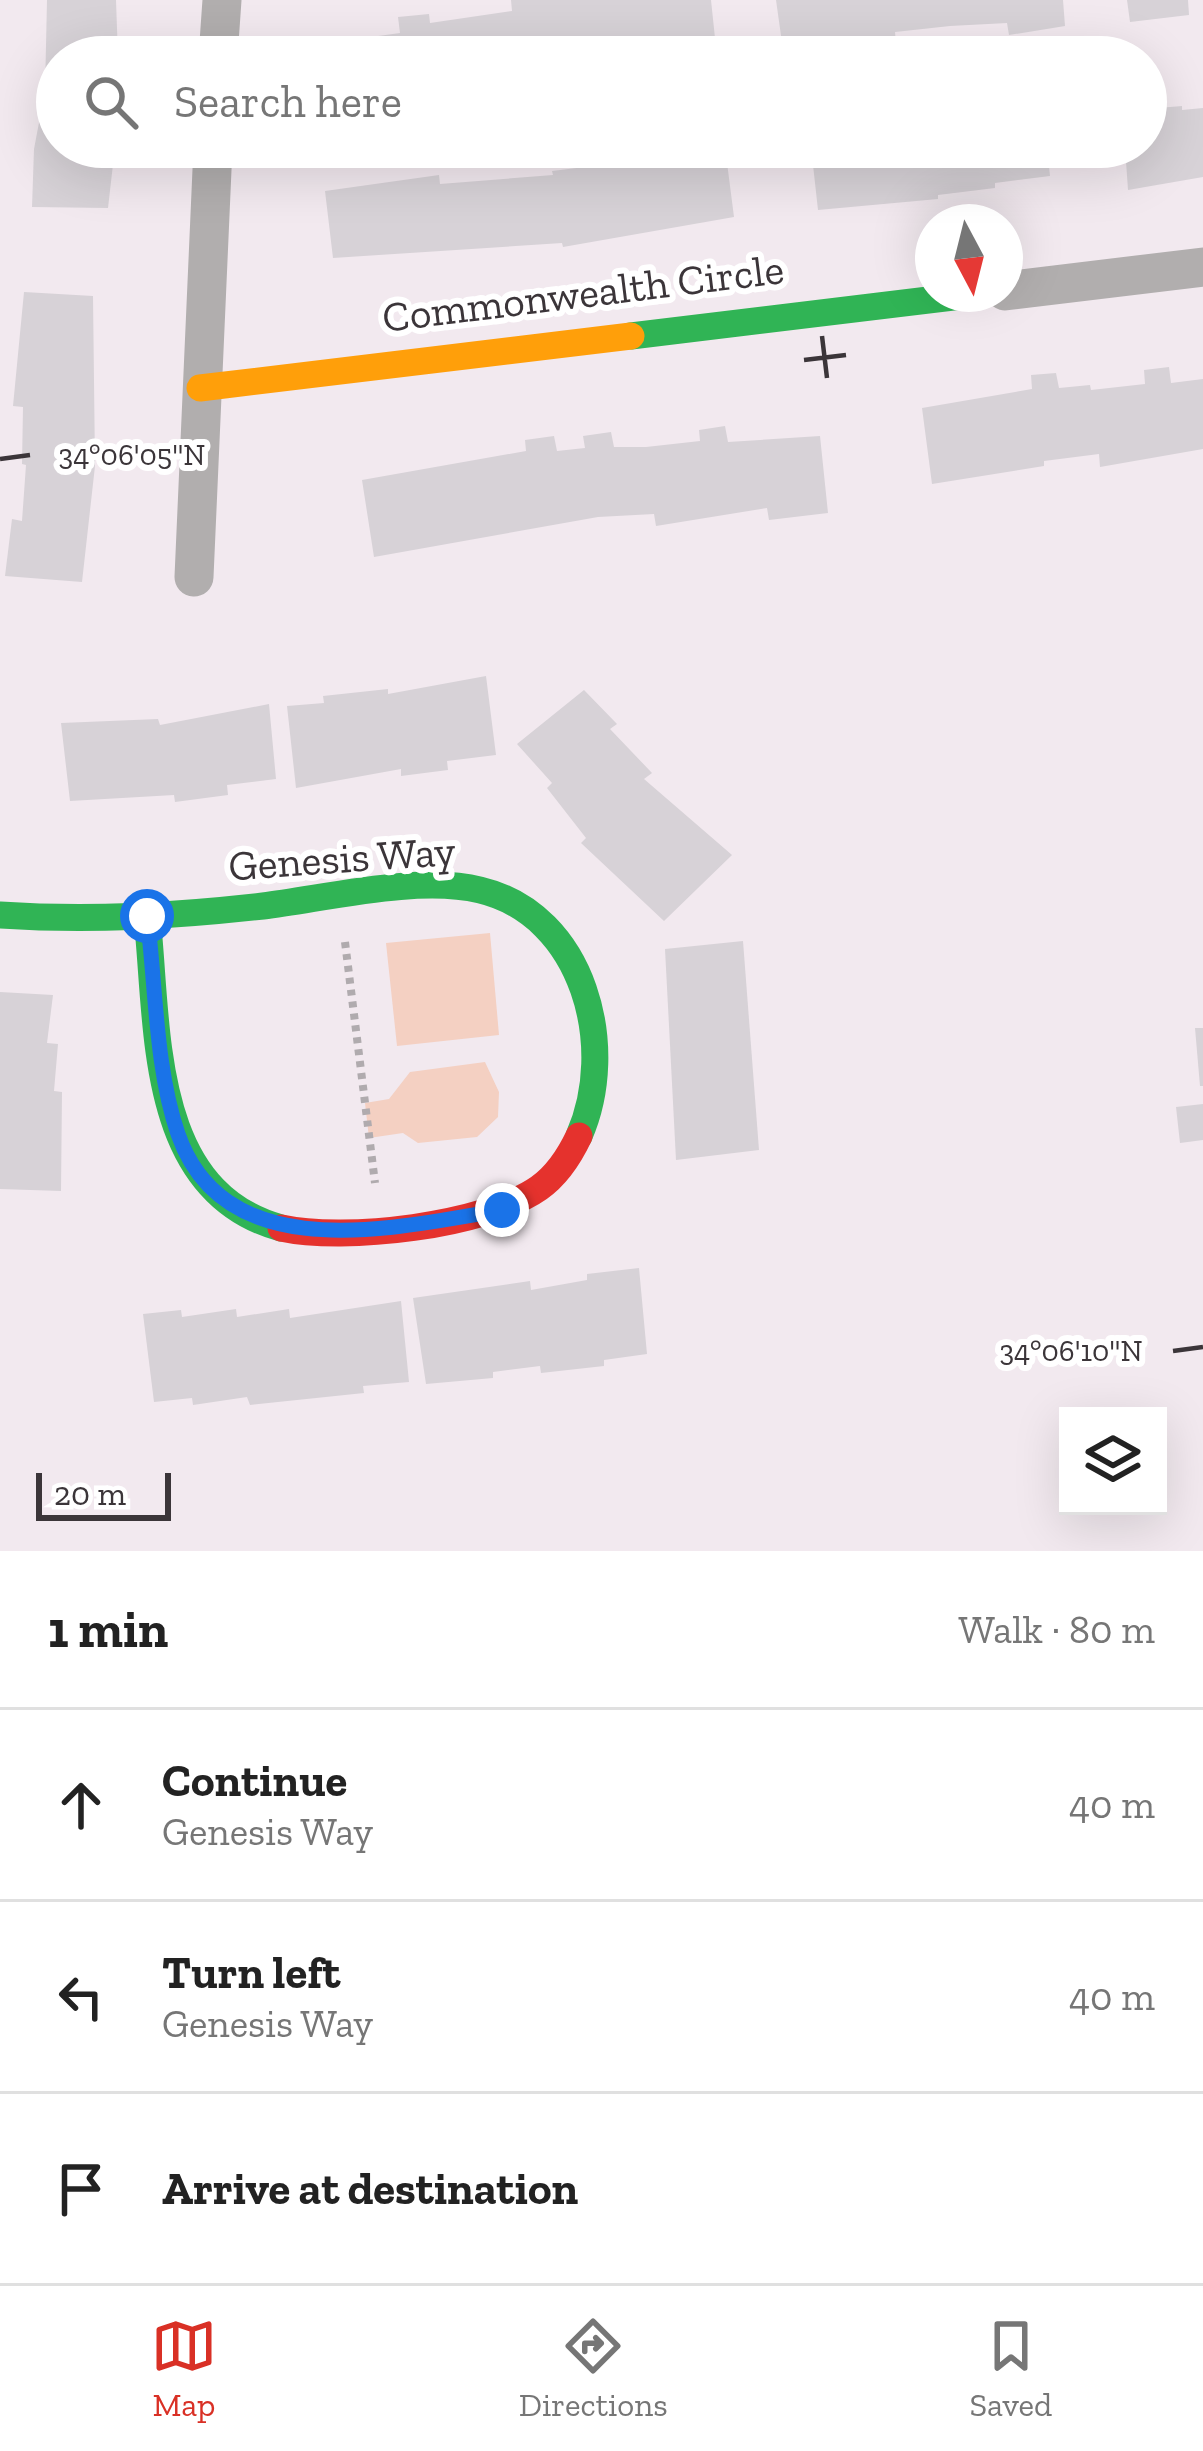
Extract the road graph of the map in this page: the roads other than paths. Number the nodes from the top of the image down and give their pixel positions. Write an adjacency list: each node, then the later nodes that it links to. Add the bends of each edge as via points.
1 (221, 0): 2 (street)
2 (219, 36)
3 (212, 168): 7 (street)
4 (1203, 267): 5 (street)
5 (1023, 289)
6 (915, 302): 7 (street, Commonwealth Circle)
7 (200, 388): 8 (street)
8 (194, 577)
9 (0, 915): 10 (street, Genesis Way)
10 (147, 916): 10 (street, Genesis Way, via 468,886 499,895 547,927 583,979 596,1036 585,1126 572,1152 542,1187 502,1210 289,1230 238,1209 200,1174 178,1134)

